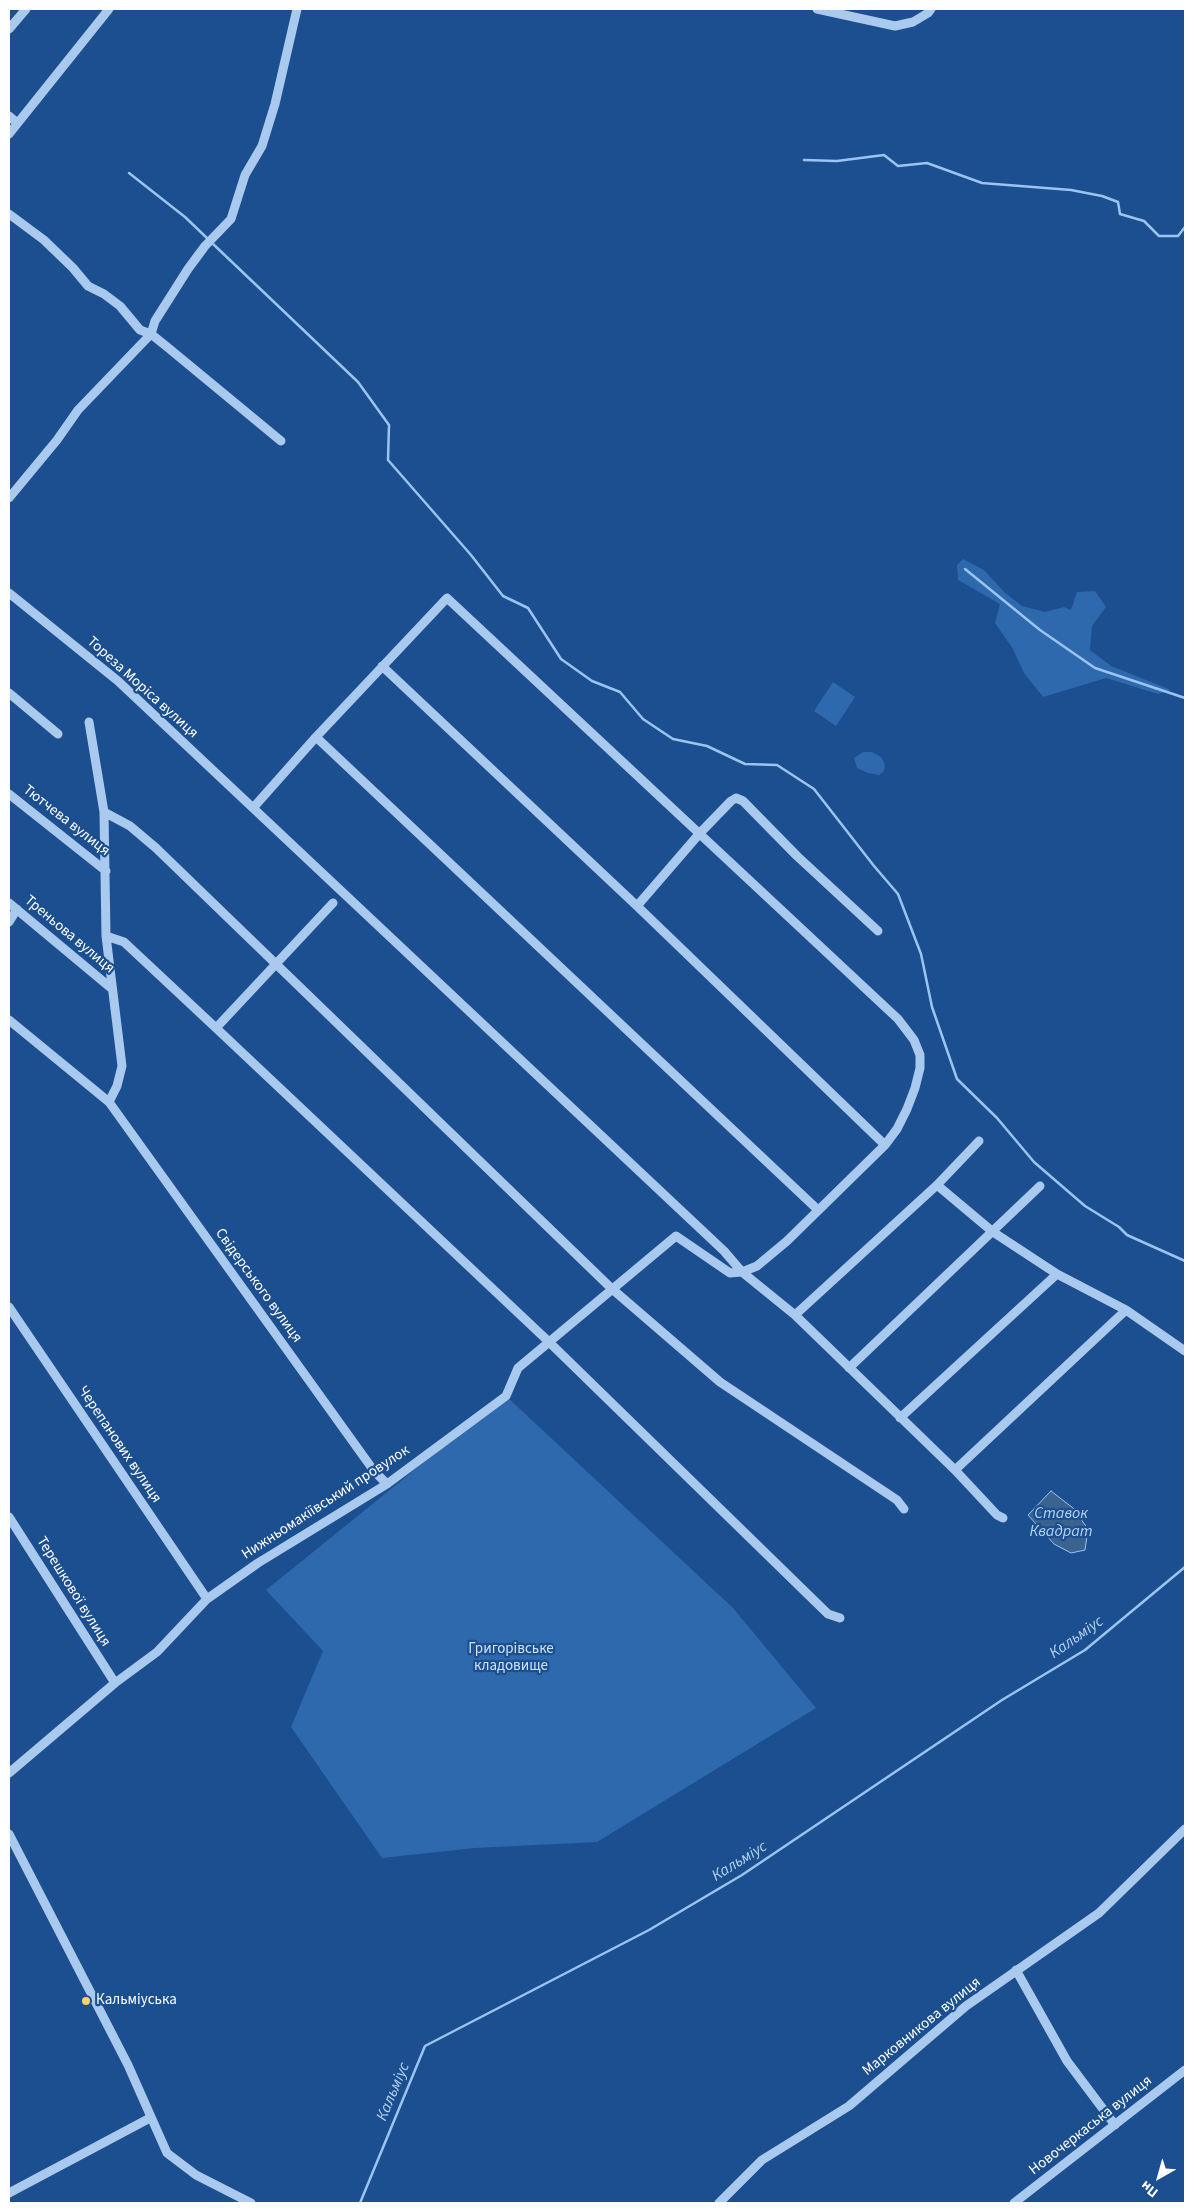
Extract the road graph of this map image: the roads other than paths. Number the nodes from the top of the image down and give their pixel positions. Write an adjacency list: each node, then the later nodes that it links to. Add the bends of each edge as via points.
1 (26, 9): 6 (street)
2 (109, 9): 8 (street)
3 (297, 9): 11 (street, via 265,137 246,175 231,219 188,270 155,321)
4 (817, 9): 5 (street, via 895,26 912,22)
5 (932, 9)
6 (9, 29)
7 (9, 116): 8 (street)
8 (17, 122): 9 (street)
9 (9, 134)
10 (9, 214): 11 (street, via 44,240 88,286 120,306 140,330)
11 (151, 334): 12 (street); 13 (street, via 78,410)
12 (281, 441)
13 (9, 498)
14 (9, 593): 21 (street, Тореза Моріса вулиця, via 118,681)
15 (382, 666): 19 (street); 23 (street, via 447,598); 27 (street)
16 (9, 693): 18 (street)
17 (89, 722): 22 (street)
18 (58, 734)
19 (316, 737): 21 (street); 41 (street)
20 (9, 794): 24 (street, Тютчева вулиця)
21 (253, 808): 43 (street, Тореза Моріса вулиця, via 724,1251)
22 (104, 812): 24 (street); 32 (street, via 130,826 156,848)
23 (700, 834): 27 (street); 30 (street, via 731,801 736,798 743,801); 38 (street, via 898,1019 914,1040 920,1055 915,1088 898,1129)
24 (106, 871): 31 (street)
25 (9, 903): 28 (street, Треньова вулиця)
26 (333, 903): 32 (street)
27 (637, 906): 38 (street)
28 (17, 909): 29 (street); 33 (street, Треньова вулиця)
29 (9, 922)
30 (878, 931)
31 (106, 936): 33 (street); 35 (street, via 124,942)
32 (277, 963): 35 (street); 45 (street)
33 (111, 988): 36 (street, via 122,1066)
34 (9, 1020): 36 (street, Свiдерського вулиця)
35 (216, 1028): 49 (street)
36 (109, 1102): 54 (street, Свiдерського вулиця)
37 (979, 1141): 39 (street)
38 (885, 1145): 41 (street)
39 (937, 1185): 42 (street); 48 (street)
40 (1040, 1186): 42 (street)
41 (817, 1209): 43 (street, via 787,1241 757,1266)
42 (993, 1232): 44 (street); 51 (street)
43 (742, 1272): 45 (street, Нижньомакіївський провулок, via 730,1273 676,1236); 48 (street)
44 (1057, 1274): 47 (street); 52 (street)
45 (611, 1288): 49 (street, Нижньомакіївський провулок); 55 (street, via 720,1382 897,1500)
46 (9, 1306): 58 (street, Черепанових вулиця)
47 (1126, 1310): 50 (street); 53 (street)
48 (795, 1315): 51 (street)
49 (548, 1341): 54 (street, Нижньомакіївський провулок, via 518,1368 506,1396); 59 (street, via 828,1614)
50 (1185, 1351)
51 (849, 1368): 52 (street)
52 (900, 1418): 53 (street)
53 (955, 1470): 57 (street)
54 (386, 1484): 58 (street, Нижньомакіївський провулок, via 258,1563)
55 (904, 1509)
56 (9, 1517): 60 (street, Терешкової вулиця)
57 (1003, 1518)
58 (207, 1599): 60 (street, Нижньомакіївський провулок, via 156,1652)
59 (840, 1618)
60 (115, 1683): 61 (street, Нижньомакіївський провулок)
61 (9, 1772)
62 (1185, 1829): 64 (street, Марковникова вулиця, via 1099,1913)
63 (9, 1834): 66 (street, via 128,2065)
64 (1016, 1970): 67 (street, via 1067,2060); 70 (street, Марковникова вулиця, via 966,2006 849,2106 762,2160)
65 (1185, 2070): 67 (street, Новочеркаська вулиця)
66 (150, 2118): 68 (street); 69 (street, via 167,2153 196,2175)
67 (1115, 2125): 71 (street, Новочеркаська вулиця)
68 (9, 2193)
69 (252, 2203)
70 (719, 2203)
71 (1014, 2203)

